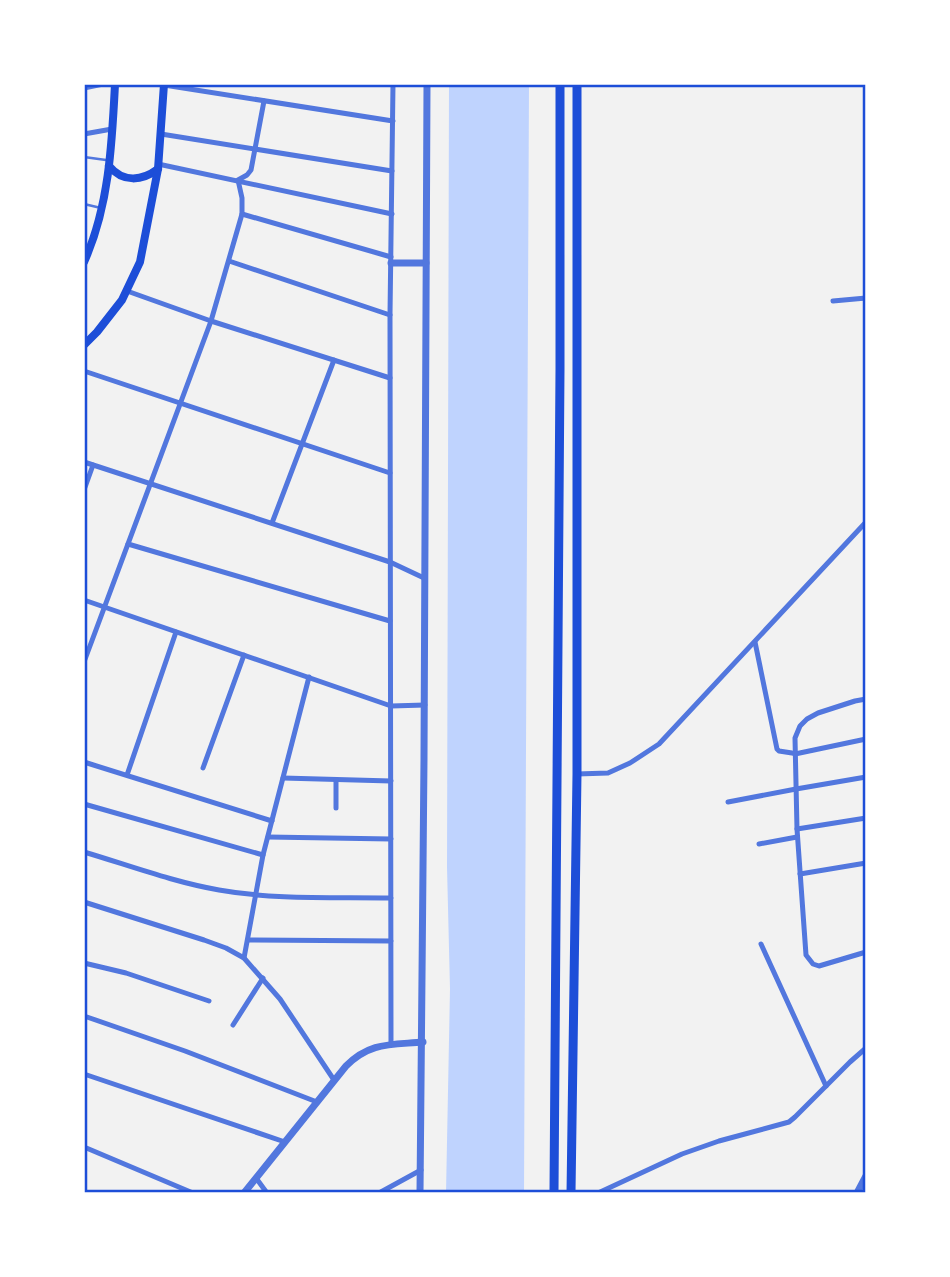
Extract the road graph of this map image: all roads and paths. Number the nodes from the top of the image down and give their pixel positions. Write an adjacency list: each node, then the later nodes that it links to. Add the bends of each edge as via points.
1 (103, 84): 8 (street)
2 (115, 84): 11 (main road)
3 (393, 84): 10 (street)
4 (427, 84): 27 (street)
5 (560, 84): 35 (highway)
6 (577, 84): 36 (highway)
7 (164, 85): 9 (street); 13 (main road)
8 (84, 88)
9 (264, 101): 10 (street); 14 (street)
10 (393, 121): 18 (street)
11 (112, 129): 12 (street); 16 (main road)
12 (84, 134)
13 (161, 134): 14 (street); 17 (main road)
14 (255, 149): 18 (street); 19 (street, via 251,170)
15 (84, 158): 16 (lane)
16 (109, 164): 17 (main road, via 115,173 132,179 142,178); 21 (main road)
17 (158, 166): 19 (street); 28 (main road, via 140,262)
18 (392, 171): 23 (street)
19 (238, 180): 22 (street); 23 (street)
20 (84, 204): 21 (lane)
21 (102, 208): 26 (main road)
22 (242, 214): 24 (street); 25 (street)
23 (392, 214): 24 (street)
24 (391, 260): 27 (street); 31 (street)
25 (229, 261): 31 (street); 32 (street)
26 (84, 262)
27 (426, 263): 50 (street)
28 (127, 291): 32 (street); 33 (main road)
29 (866, 298): 30 (street)
30 (833, 300)
31 (390, 315): 38 (street)
32 (211, 321): 34 (street); 39 (street)
33 (84, 345)
34 (334, 360): 38 (street); 40 (street)
35 (560, 369): 36 (highway); 117 (highway)
36 (578, 369): 66 (highway)
37 (84, 371): 39 (street)
38 (390, 378): 43 (street)
39 (181, 403): 40 (street); 44 (street)
40 (302, 443): 43 (street); 47 (street)
41 (84, 462): 42 (street)
42 (93, 465): 44 (street); 45 (street)
43 (390, 472): 49 (street)
44 (151, 484): 47 (street); 48 (street)
45 (84, 490)
46 (866, 522): 55 (street)
47 (272, 523): 49 (street)
48 (128, 544): 52 (street); 53 (street)
49 (390, 562): 50 (street); 53 (street)
50 (425, 578): 60 (street)
51 (84, 600): 52 (street)
52 (104, 608): 54 (street); 57 (street)
53 (390, 621): 61 (street)
54 (176, 632): 56 (street); 67 (street)
55 (755, 642): 63 (street, via 777,749); 66 (street, via 659,744 608,773)
56 (244, 655): 58 (street); 65 (street)
57 (84, 662)
58 (309, 677): 61 (street); 68 (street)
59 (866, 699): 63 (street, via 807,719 795,738)
60 (425, 705): 61 (street); 100 (street)
61 (391, 706): 71 (street)
62 (866, 739): 63 (street)
63 (795, 754): 72 (street)
64 (84, 762): 67 (street)
65 (203, 768)
66 (578, 774): 118 (highway)
67 (127, 775): 77 (street)
68 (283, 778): 70 (street); 77 (street)
69 (866, 778): 72 (street)
70 (336, 780): 71 (street); 75 (street)
71 (391, 781): 81 (street)
72 (796, 789): 73 (street); 78 (street)
73 (728, 803)
74 (84, 804): 84 (street)
75 (335, 808)
76 (866, 818): 78 (street)
77 (272, 821): 79 (street)
78 (797, 829): 80 (street)
79 (268, 837): 81 (street); 84 (street)
80 (797, 837): 82 (street); 86 (street)
81 (391, 839): 88 (street)
82 (760, 844)
83 (84, 852): 87 (street, via 178,881)
84 (263, 855): 87 (street)
85 (866, 863): 86 (street)
86 (800, 874): 93 (street, via 808,960 819,966)
87 (256, 895): 88 (street); 90 (street)
88 (391, 898): 91 (street)
89 (84, 902): 94 (street, via 204,940)
90 (248, 940): 91 (street); 94 (street)
91 (391, 941): 101 (street)
92 (761, 944): 105 (street)
93 (866, 952)
94 (244, 958): 96 (street)
95 (84, 963): 97 (street)
96 (263, 978): 99 (street); 104 (street)
97 (209, 1001)
98 (84, 1016): 106 (street)
99 (233, 1025)
100 (422, 1042): 101 (street); 109 (street)
101 (391, 1045): 104 (street, via 356,1055)
102 (866, 1048): 105 (street)
103 (84, 1073): 107 (street)
104 (334, 1080): 106 (street)
105 (826, 1086): 119 (street, via 789,1122 682,1154)
106 (317, 1102): 107 (street)
107 (285, 1142): 111 (street)
108 (84, 1147): 112 (street)
109 (421, 1170): 115 (street); 116 (street)
110 (866, 1177): 120 (street)
111 (256, 1178): 113 (street); 114 (street)
112 (192, 1193)
113 (244, 1193)
114 (267, 1193)
115 (379, 1193)
116 (420, 1193)
117 (554, 1193)
118 (571, 1193)
119 (598, 1193)
120 (857, 1193)

